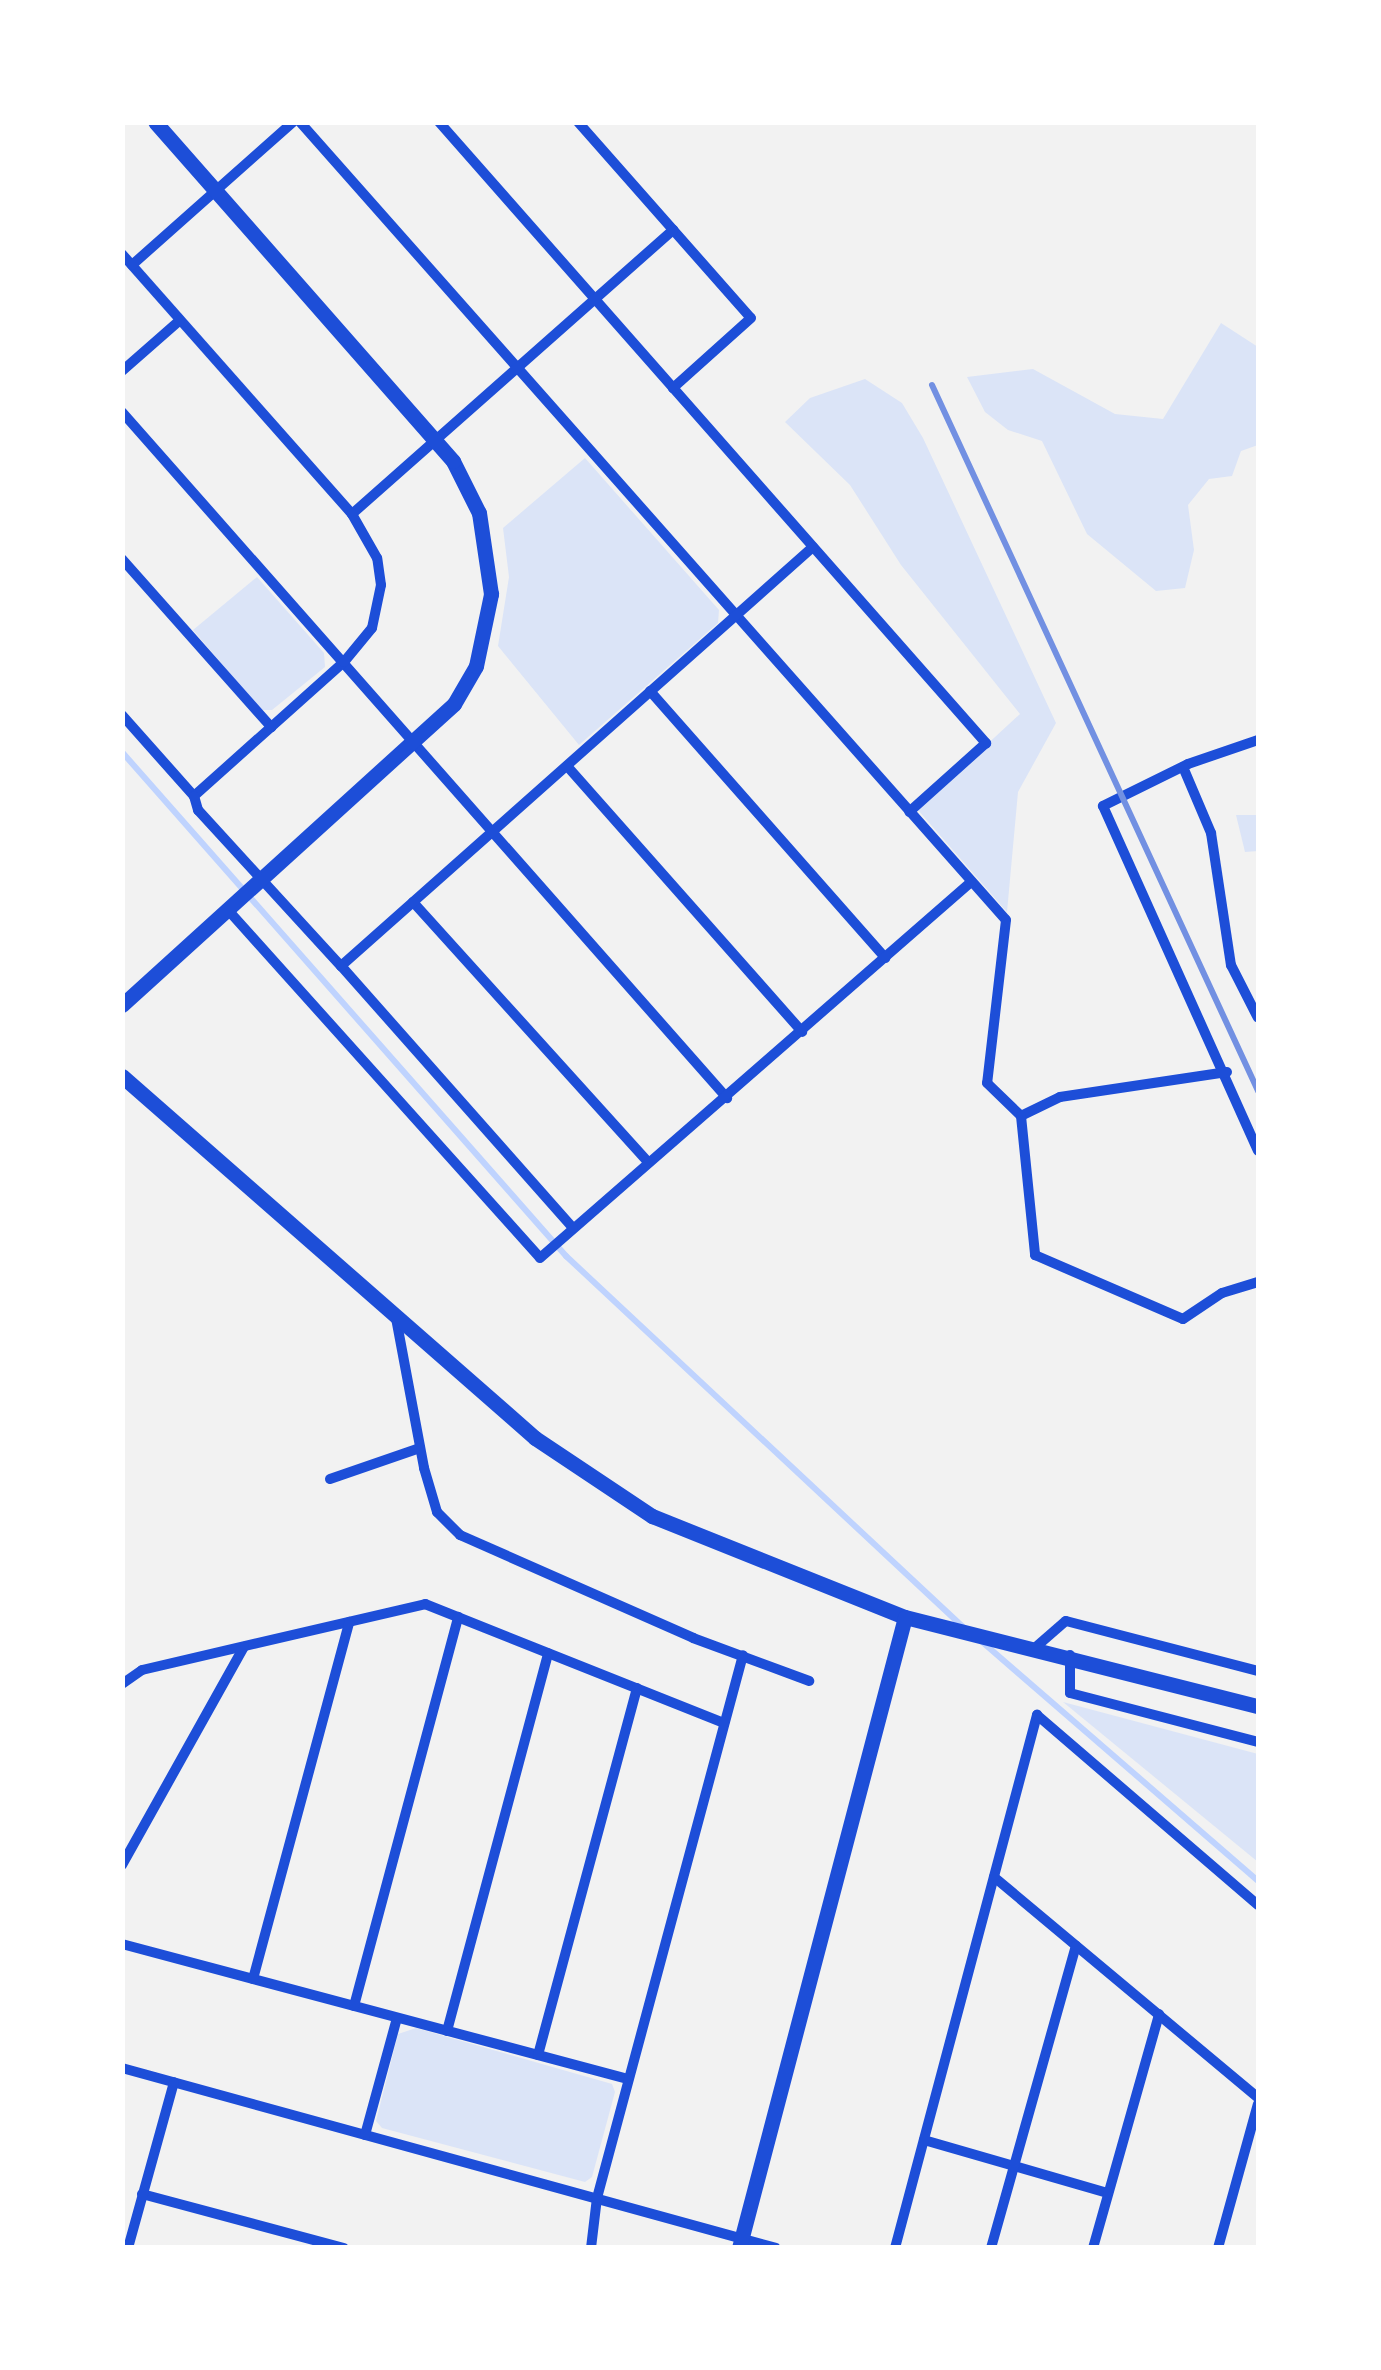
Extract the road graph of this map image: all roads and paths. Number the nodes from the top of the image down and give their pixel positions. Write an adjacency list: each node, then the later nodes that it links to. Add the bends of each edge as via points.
1 (155, 122): 5 (street)
2 (297, 122): 5 (street); 11 (street)
3 (439, 122): 9 (street)
4 (578, 122): 6 (street)
5 (216, 192): 8 (street); 15 (street)
6 (673, 230): 9 (street); 13 (street, via 750,318)
7 (122, 254): 8 (street)
8 (132, 265): 10 (street)
9 (595, 299): 11 (street); 13 (street)
10 (180, 320): 12 (street); 16 (street)
11 (517, 368): 15 (street); 19 (street)
12 (122, 371)
13 (673, 388): 17 (street)
14 (122, 412): 20 (street)
15 (436, 440): 16 (street); 25 (street, via 479,512 491,594 476,666 454,704)
16 (352, 514): 20 (street, via 377,558 381,585 372,628)
17 (813, 547): 19 (street); 29 (street, via 986,743)
18 (122, 559): 23 (street)
19 (736, 616): 21 (street); 29 (street)
20 (344, 662): 23 (street); 25 (street)
21 (650, 692): 26 (street); 35 (street)
22 (122, 715): 28 (street)
23 (271, 727): 28 (street)
24 (1258, 740): 27 (street)
25 (415, 744): 30 (street); 31 (street)
26 (567, 766): 30 (street); 39 (street)
27 (1182, 767): 38 (street, via 1211,833 1230,965); 40 (street, via 1103,806)
28 (194, 796): 31 (street, via 198,810)
29 (909, 812): 32 (street)
30 (493, 832): 33 (street); 42 (street)
31 (261, 881): 34 (street); 36 (street)
32 (970, 882): 35 (street); 43 (street, via 1006,920 987,1084)
33 (413, 902): 36 (street); 45 (street)
34 (228, 910): 37 (street); 46 (street, via 540,1258)
35 (885, 958): 39 (street)
36 (341, 966): 46 (street)
37 (122, 1005)
38 (1258, 1018)
39 (802, 1032): 42 (street)
40 (1228, 1072): 43 (street, via 1060,1097); 44 (street)
41 (122, 1076): 48 (street)
42 (728, 1098): 45 (street)
43 (1020, 1116): 47 (street, via 1036,1254 1183,1319 1222,1293)
44 (1258, 1151)
45 (646, 1160): 46 (street)
46 (572, 1228)
47 (1258, 1282)
48 (395, 1315): 49 (street); 52 (street, via 536,1438 652,1516)
49 (420, 1448): 50 (street); 57 (street, via 437,1512 460,1535)
50 (330, 1478)
51 (458, 1617): 53 (street, via 425,1604); 56 (street); 72 (street)
52 (905, 1617): 54 (street); 87 (street)
53 (349, 1622): 55 (street); 71 (street)
54 (1037, 1646): 58 (street); 59 (street, via 1066,1621)
55 (244, 1647): 61 (street, via 142,1670); 66 (street)
56 (548, 1653): 62 (street); 75 (street)
57 (743, 1655): 60 (street); 64 (street)
58 (1070, 1655): 63 (street); 65 (street, via 1070,1693)
59 (1258, 1671)
60 (809, 1681)
61 (122, 1684)
62 (637, 1688): 64 (street); 76 (street)
63 (1258, 1706)
64 (724, 1723): 78 (street)
65 (1258, 1742)
66 (122, 1865)
67 (994, 1877): 68 (street, via 1036,1715); 70 (street); 82 (street)
68 (1258, 1904)
69 (122, 1944): 71 (street)
70 (1076, 1946): 73 (street); 83 (street)
71 (253, 1979): 72 (street)
72 (354, 2006): 74 (street)
73 (1158, 2014): 80 (street); 84 (street)
74 (397, 2018): 75 (street); 81 (street)
75 (447, 2031): 76 (street)
76 (538, 2056): 78 (street)
77 (122, 2068): 79 (street)
78 (628, 2080): 86 (street)
79 (174, 2082): 81 (street); 85 (street)
80 (1258, 2101): 95 (street)
81 (365, 2134): 86 (street)
82 (924, 2140): 83 (street); 92 (street)
83 (1014, 2166): 84 (street); 93 (street)
84 (1108, 2193): 94 (street)
85 (142, 2194): 88 (street); 89 (street)
86 (597, 2198): 87 (street); 90 (street)
87 (739, 2242): 91 (street)
88 (128, 2248)
89 (344, 2248)
90 (592, 2248)
91 (776, 2248)
92 (895, 2248)
93 (991, 2248)
94 (1093, 2248)
95 (1218, 2248)

